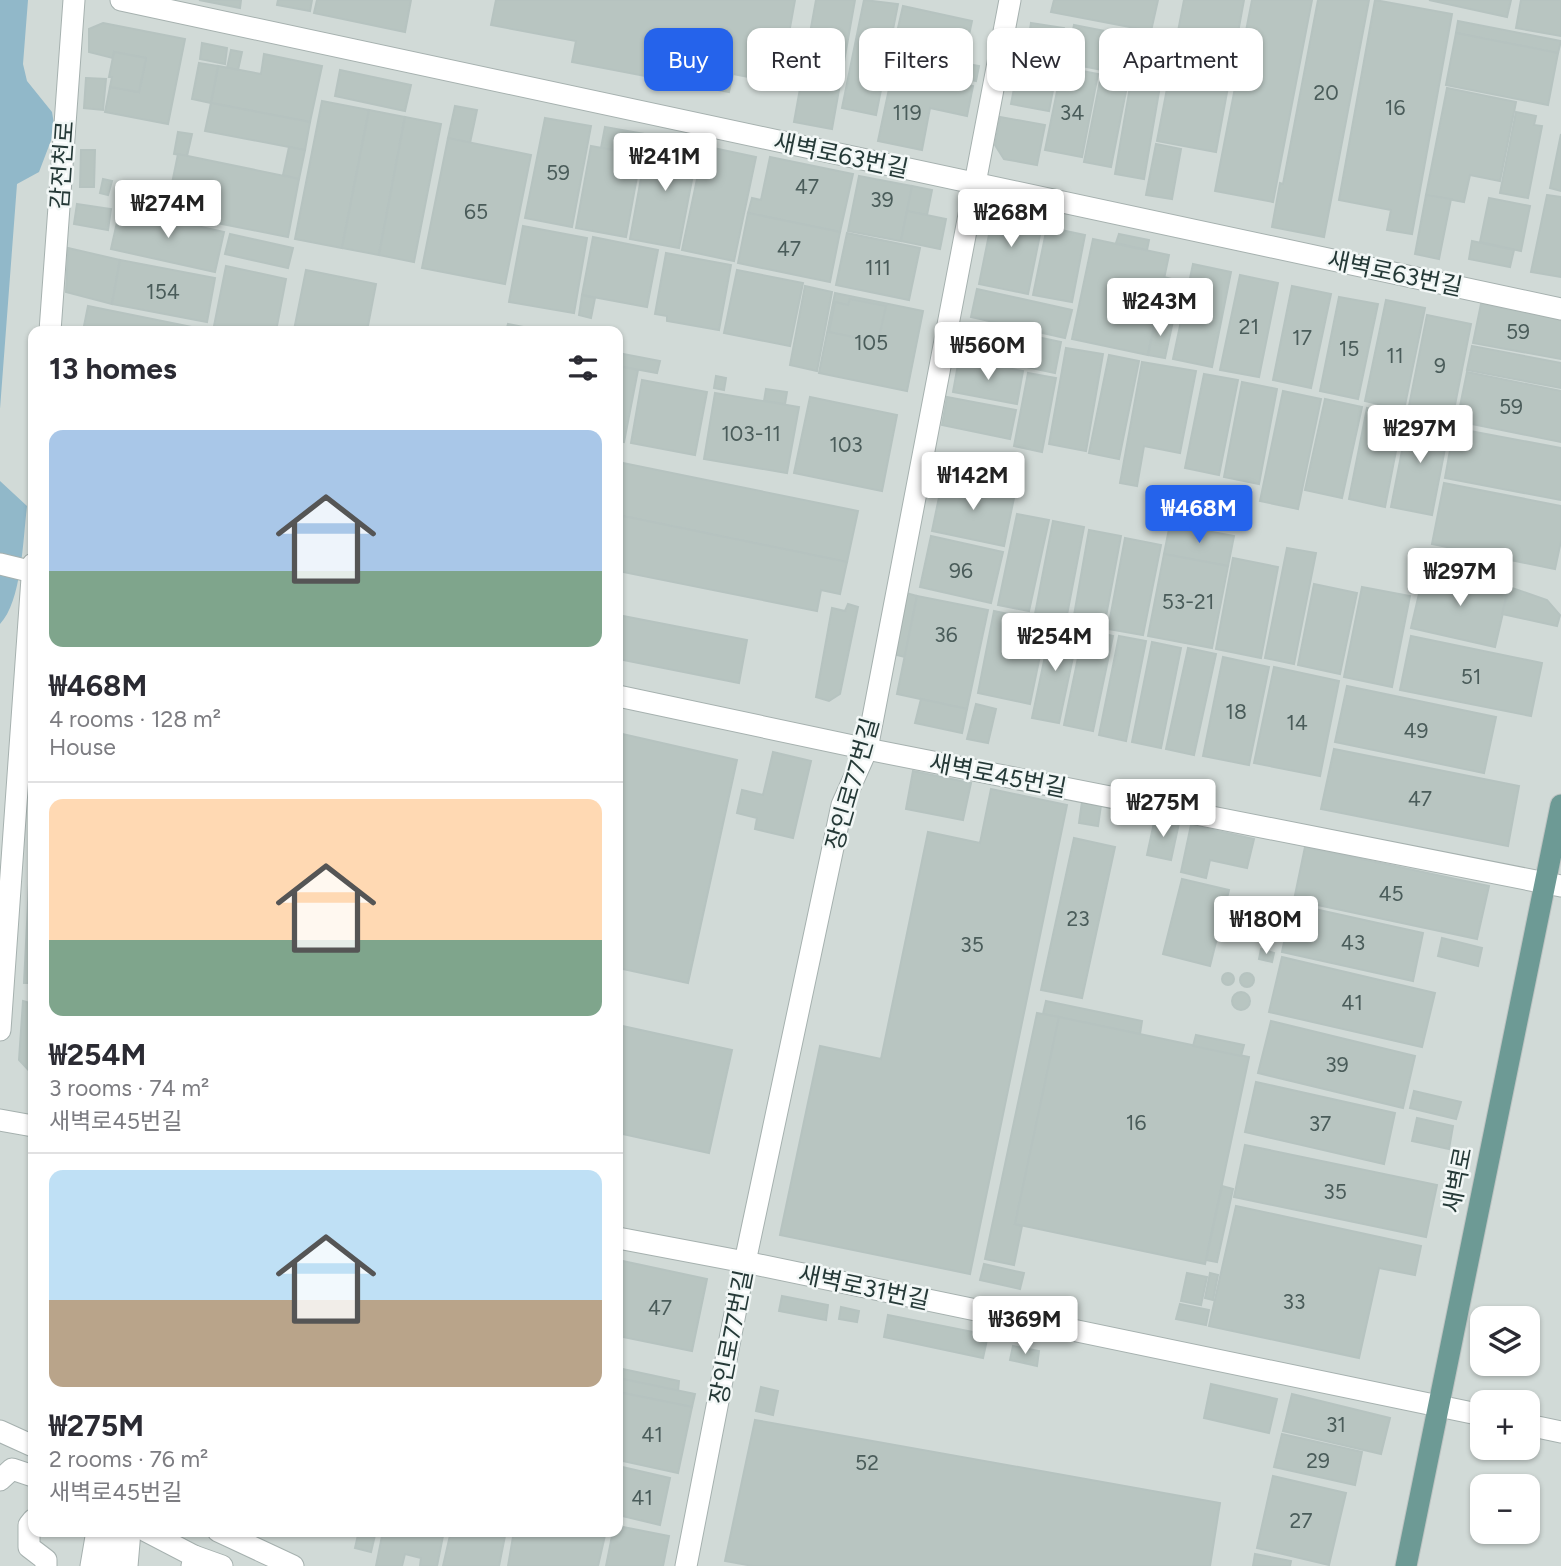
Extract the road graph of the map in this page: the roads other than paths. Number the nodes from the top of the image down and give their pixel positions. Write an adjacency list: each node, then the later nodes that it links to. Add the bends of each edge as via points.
1 (74, 0): 6 (street, 감전천로)
2 (121, 0): 4 (street, 새벽로63번길)
3 (1010, 0): 4 (street, 장인로77번길)
4 (974, 184): 5 (street, 새벽로63번길); 11 (street, 장인로77번길)
5 (1561, 309)
6 (50, 326)
7 (0, 564): 8 (street)
8 (28, 569)
9 (28, 614): 14 (street)
10 (623, 697): 11 (street, 새벽로45번길)
11 (867, 749): 13 (street, 새벽로45번길); 18 (street, 장인로77번길, via 842,805)
12 (1561, 805): 13 (main road, 새벽로)
13 (1553, 884): 19 (main road, 새벽로)
14 (0, 1030)
15 (0, 1120): 16 (street)
16 (28, 1125)
17 (623, 1239): 18 (street, 새벽로31번길)
18 (745, 1262): 19 (street, 새벽로31번길); 40 (street, 장인로77번길)
19 (1438, 1406): 20 (street, 새벽로31번길); 41 (main road, 새벽로)
20 (1470, 1413)
21 (1540, 1428): 23 (street)
22 (0, 1431): 24 (street)
23 (1561, 1432)
24 (28, 1444)
25 (28, 1474): 26 (street, via 12,1469)
26 (0, 1480)
27 (29, 1537): 34 (street, via 29,1547 46,1560)
28 (98, 1537): 35 (street)
29 (100, 1537): 36 (street)
30 (130, 1537): 37 (street)
31 (155, 1537): 33 (street)
32 (231, 1537): 39 (street)
33 (193, 1561): 38 (street)
34 (46, 1566)
35 (92, 1566)
36 (110, 1566)
37 (127, 1566)
38 (222, 1566)
39 (293, 1566)
40 (686, 1566)
41 (1406, 1566)

